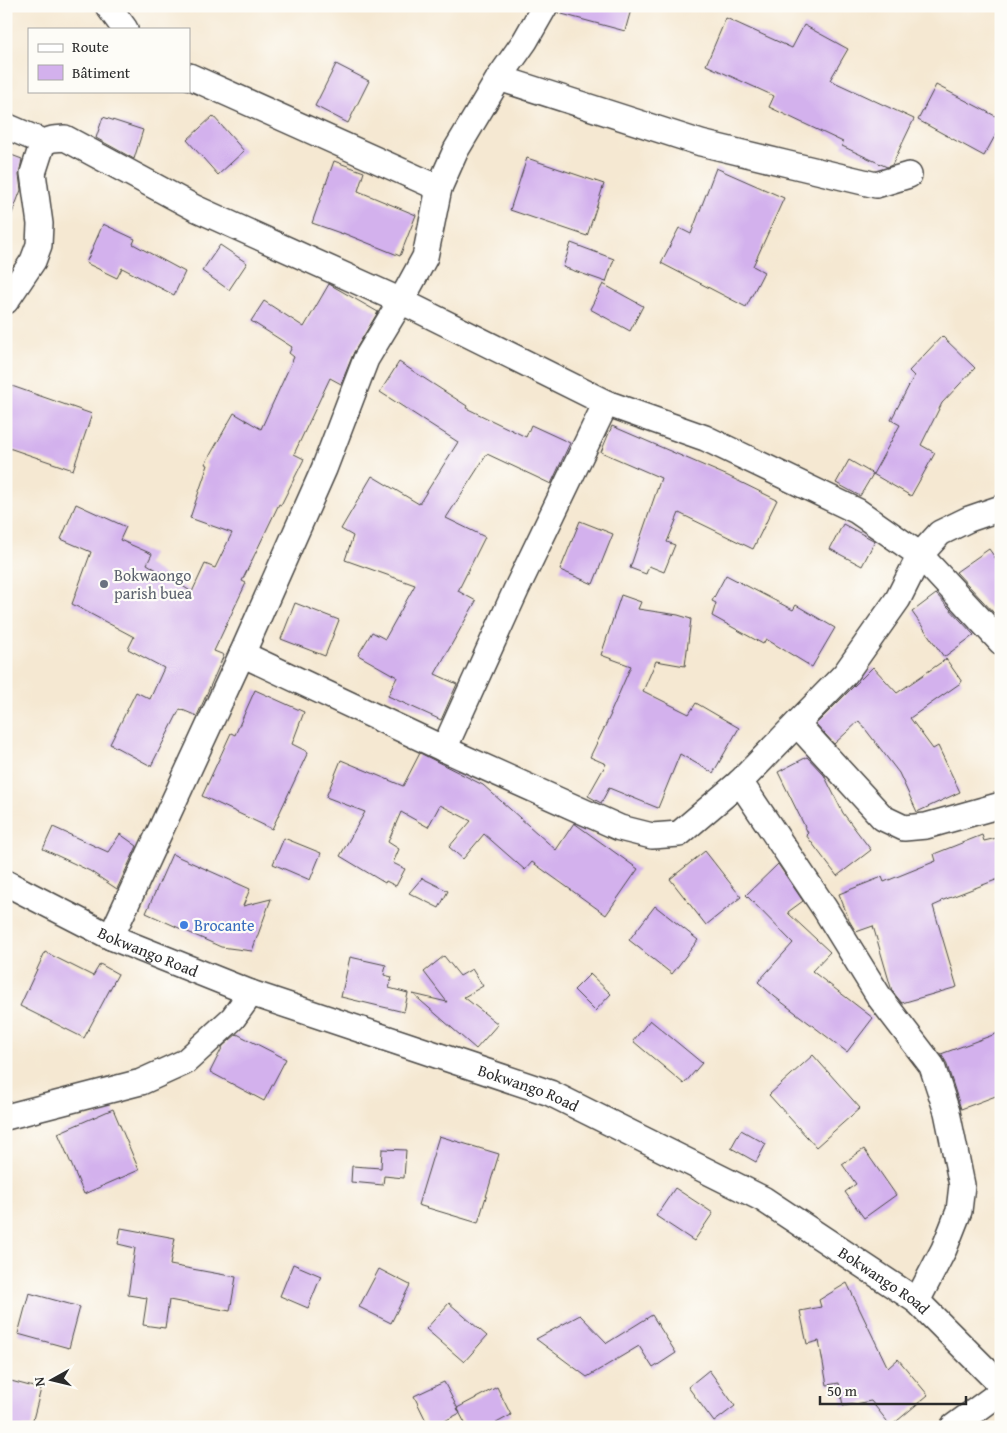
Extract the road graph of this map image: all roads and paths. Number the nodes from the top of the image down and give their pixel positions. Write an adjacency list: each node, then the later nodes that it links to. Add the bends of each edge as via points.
1 (108, 6): 3 (street)
2 (545, 6): 5 (street, via 526,41)
3 (123, 28)
4 (190, 76): 9 (street)
5 (499, 78): 8 (street, via 701,143 876,185); 9 (street, via 456,150)
6 (6, 126): 7 (street)
7 (43, 142): 10 (street, via 33,173 40,224 39,244 33,260); 11 (street, via 65,138 195,208)
8 (909, 176)
9 (440, 188): 11 (street, via 425,257)
10 (6, 301)
11 (401, 301): 12 (street); 16 (street, via 366,359 324,469)
12 (606, 402): 14 (street, via 705,438 857,511); 18 (street)
13 (1001, 508): 14 (street, via 940,533)
14 (920, 555): 15 (street); 17 (street, via 898,599 845,674)
15 (1001, 642)
16 (242, 654): 18 (street); 22 (street)
17 (797, 724): 19 (street); 20 (street, via 883,818 904,828 926,826)
18 (444, 749): 19 (street, via 620,828 652,836 679,834)
19 (740, 782): 25 (street, via 880,998 932,1066 947,1112 962,1185 959,1211)
20 (1001, 805)
21 (6, 883): 22 (street, Bokwango Road)
22 (111, 937): 23 (street, Bokwango Road)
23 (251, 993): 24 (street, via 233,1018 184,1062 141,1082); 25 (street, Bokwango Road, via 550,1093 763,1199)
24 (6, 1117)
25 (917, 1301): 26 (street, Bokwango Road)
26 (1001, 1385)
27 (1001, 1392): 28 (street)
28 (953, 1427)

